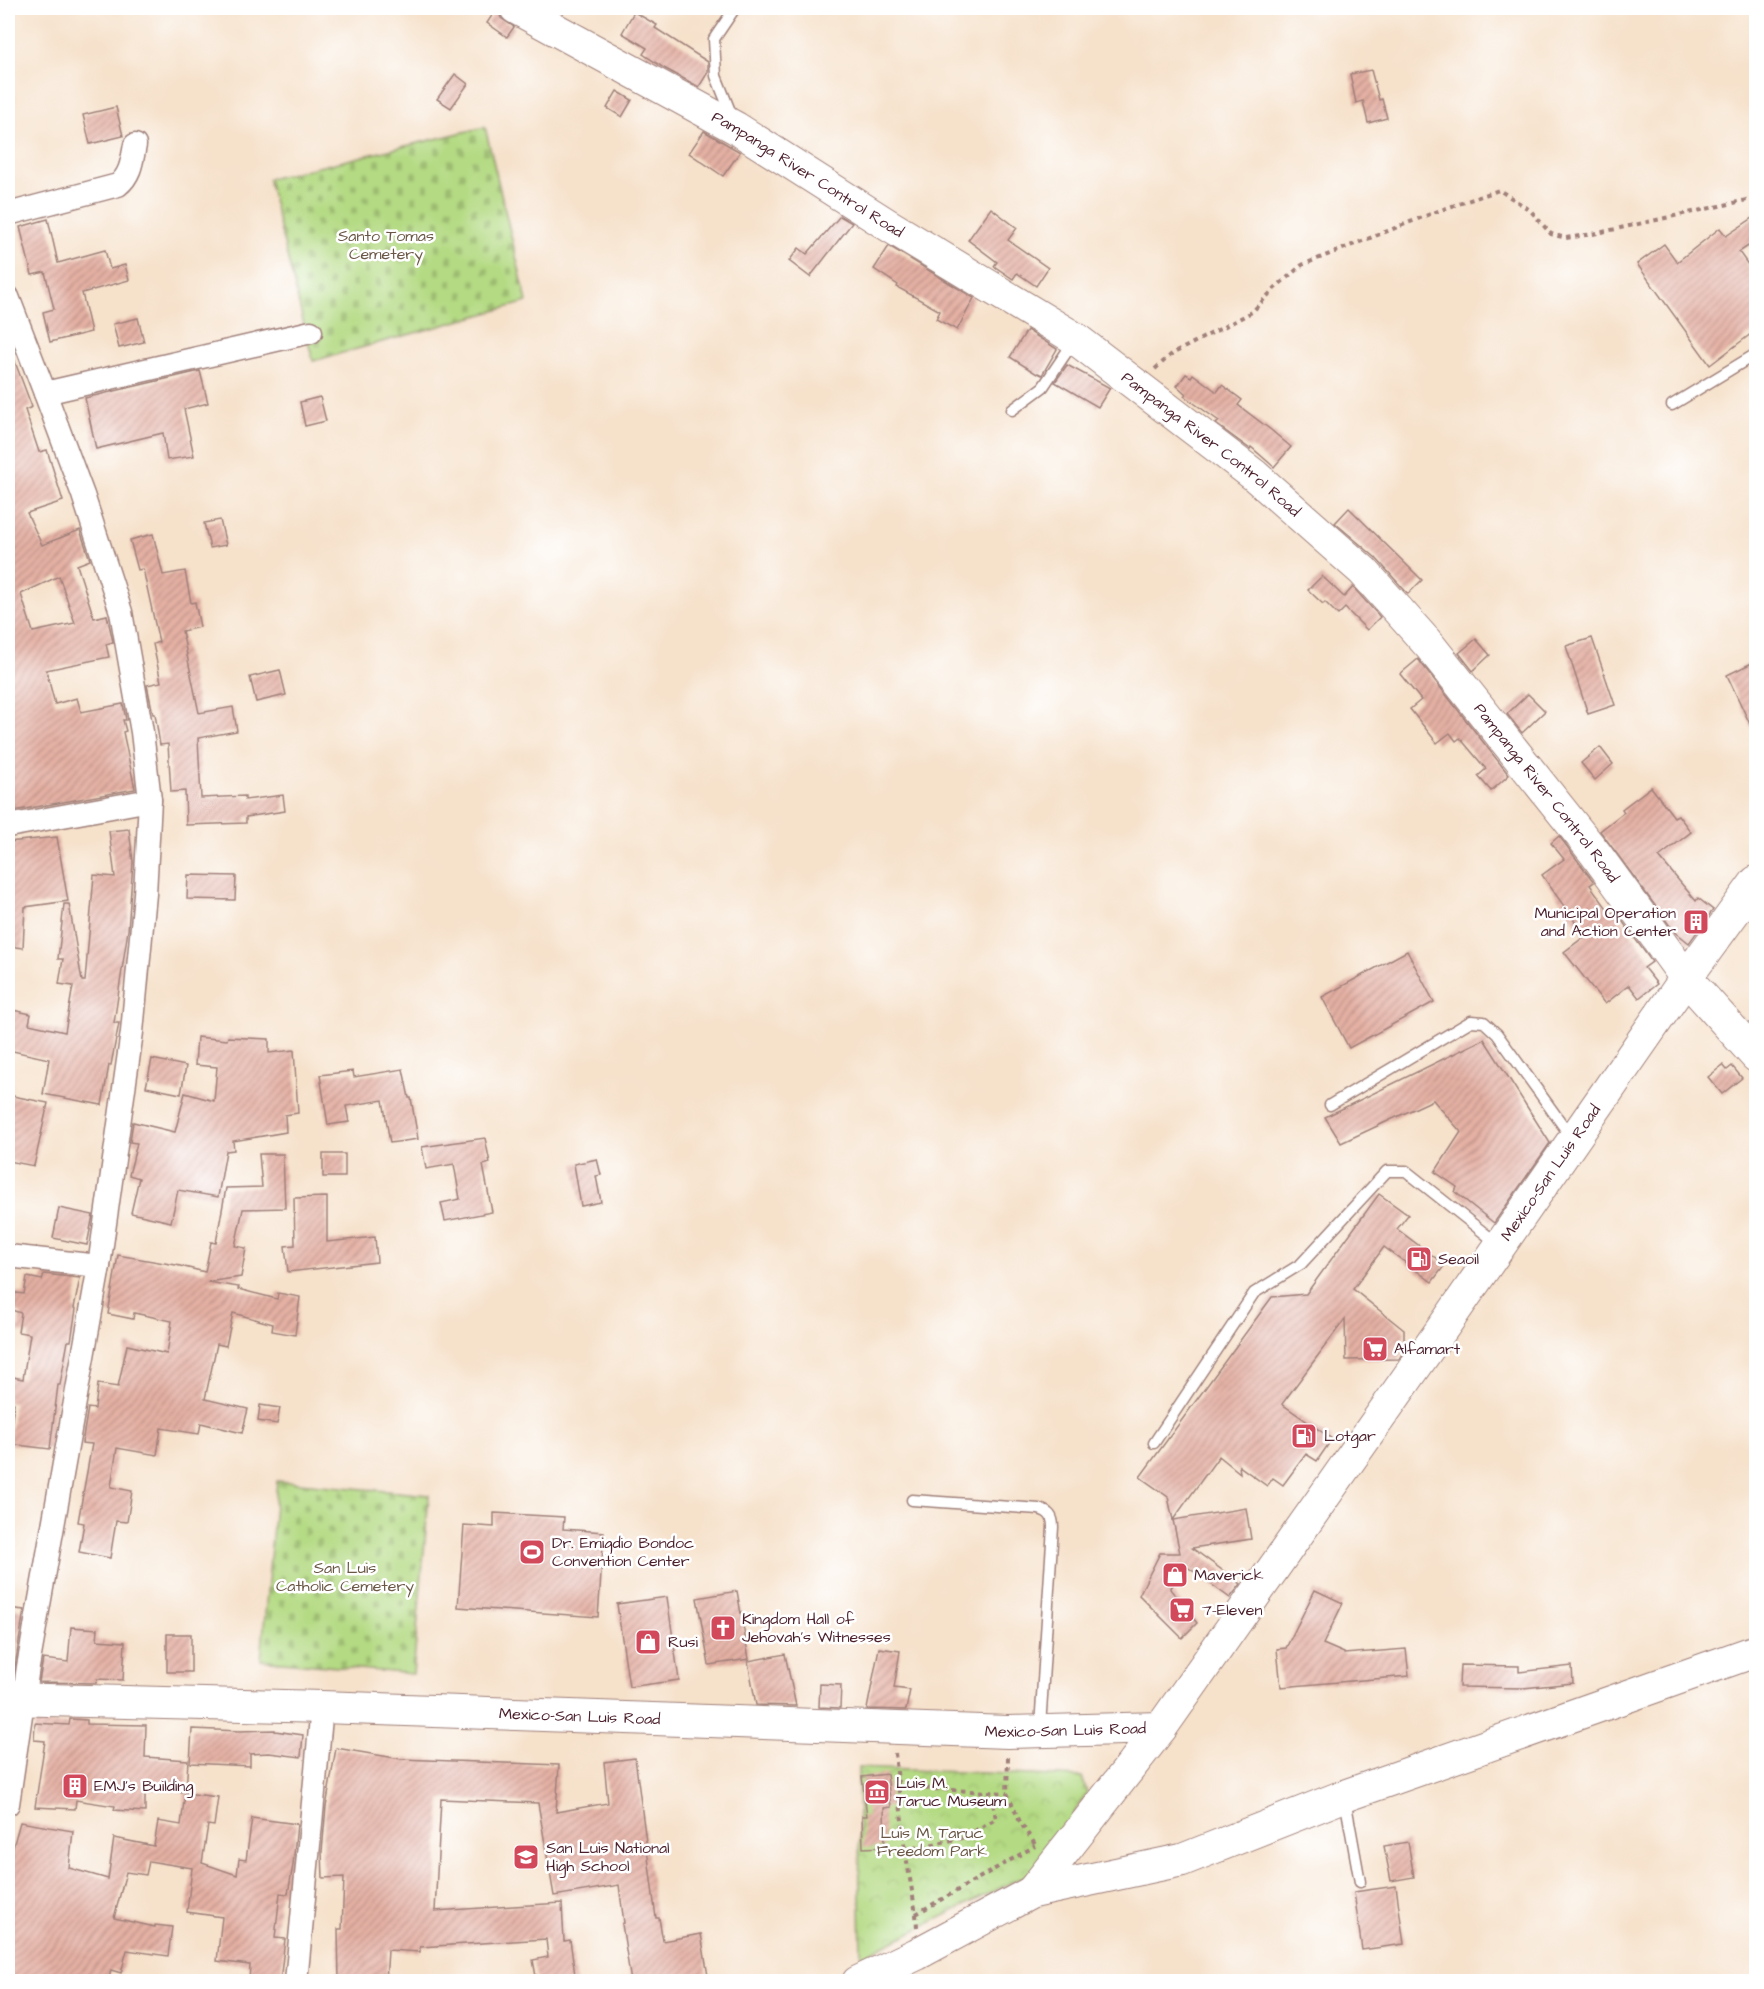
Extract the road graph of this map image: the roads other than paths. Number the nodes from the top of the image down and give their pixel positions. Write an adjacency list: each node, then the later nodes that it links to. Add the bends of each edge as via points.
1 (516, 8): 3 (main road, Pampanga River Control Road)
2 (735, 8): 3 (lane, via 714,39 716,76)
3 (736, 128): 8 (main road, Pampanga River Control Road)
4 (135, 145): 5 (street, via 130,170 118,185)
5 (8, 214)
6 (8, 297): 10 (street)
7 (311, 332): 10 (street)
8 (1076, 339): 12 (lane, via 1043,387); 16 (main road, Pampanga River Control Road, via 1254,475 1363,571 1430,646 1595,853)
9 (1756, 354): 11 (lane)
10 (45, 393): 13 (street, via 121,612)
11 (1672, 405)
12 (1012, 410)
13 (150, 800): 14 (street); 22 (street, via 132,1032)
14 (8, 825)
15 (1756, 882): 16 (main road, Mexico-San Luis Road)
16 (1686, 978): 17 (main road, Pampanga River Control Road); 19 (main road, Mexico-San Luis Road)
17 (1756, 1056)
18 (1329, 1105): 19 (lane, via 1471,1021 1484,1022 1497,1034)
19 (1574, 1141): 20 (main road, Mexico-San Luis Road)
20 (1500, 1246): 23 (lane, via 1406,1171 1387,1171 1301,1264 1254,1293); 28 (main road, Mexico-San Luis Road)
21 (8, 1256): 22 (street)
22 (99, 1266): 26 (street, via 28,1667)
23 (1154, 1443)
24 (912, 1500): 29 (lane, via 1039,1509 1051,1515)
25 (1756, 1651): 30 (main road)
26 (16, 1699): 27 (main road, Mexico-San Luis Road); 31 (street)
27 (322, 1707): 29 (main road, Mexico-San Luis Road); 34 (street)
28 (1161, 1728): 29 (main road, Mexico-San Luis Road); 33 (main road, via 1045,1854)
29 (1040, 1731)
30 (1344, 1796): 32 (lane); 33 (main road, via 1182,1860)
31 (8, 1804)
32 (1360, 1882)
33 (1032, 1892): 35 (main road)
34 (296, 1982)
35 (858, 1982)

